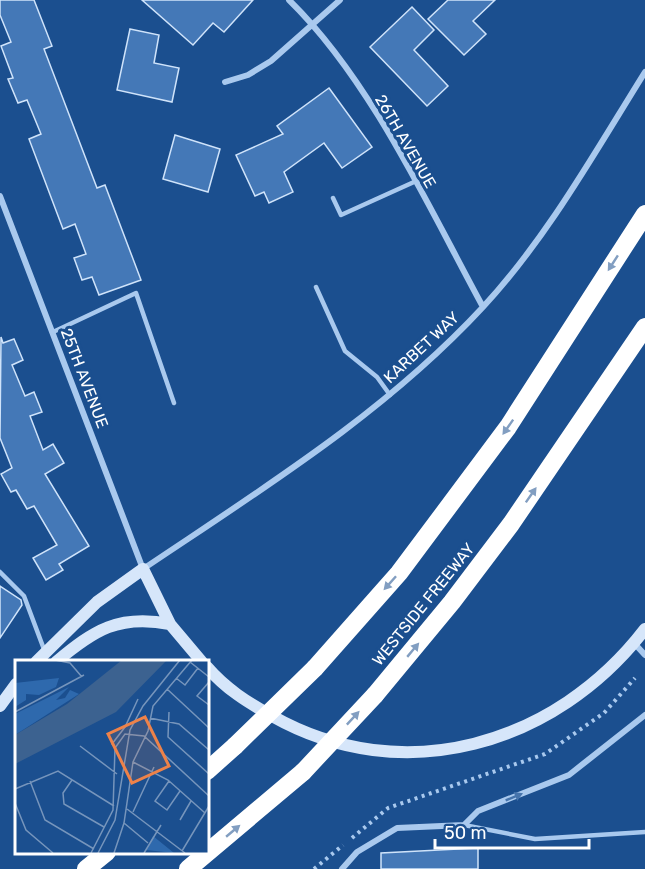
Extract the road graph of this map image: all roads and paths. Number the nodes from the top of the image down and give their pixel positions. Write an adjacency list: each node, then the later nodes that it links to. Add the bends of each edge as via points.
1 (289, 0): 3 (street, 26TH AVENUE)
2 (340, 0): 3 (street)
3 (313, 23): 5 (street, via 271,61 248,75); 6 (street, 26TH AVENUE, via 348,69)
4 (645, 72): 11 (street, KARBET WAY, via 552,219)
5 (225, 82)
6 (414, 182): 8 (lane, via 341,215); 11 (street, 26TH AVENUE)
7 (0, 196): 13 (street, 25TH AVENUE)
8 (333, 198)
9 (645, 214): 31 (highway, one-way to 31, bridge, via 508,427 399,573 315,668)
10 (316, 287): 14 (lane, via 345,351 377,377)
11 (483, 307): 14 (street, KARBET WAY)
12 (645, 327): 34 (highway, WESTSIDE FREEWAY, one-way to 12, bridge, via 303,772 452,602 511,524)
13 (53, 332): 15 (lane, via 136,293); 16 (street, 25TH AVENUE)
14 (390, 394): 16 (street, KARBET WAY, via 331,443)
15 (174, 403)
16 (143, 569): 18 (street); 21 (street, via 97,602)
17 (0, 572): 21 (lane, via 24,596)
18 (170, 624): 24 (street, via 144,619 110,624); 25 (street)
19 (645, 628): 20 (street)
20 (634, 643): 22 (street); 26 (street, via 600,678 547,716 491,740 423,752 372,750 292,727 238,697)
21 (45, 652): 23 (street)
22 (645, 655)
23 (38, 660)
24 (58, 660)
25 (200, 660)
26 (208, 668)
27 (635, 678): 39 (path, via 604,713 545,754 388,808)
28 (15, 686): 29 (street)
29 (0, 706)
30 (645, 716): 32 (street, one-way to 30, via 478,812 570,775)
31 (208, 770)
32 (464, 825): 33 (lane, via 535,839); 40 (street, via 397,828 357,852)
33 (645, 832)
34 (208, 852)
35 (105, 854): 37 (highway)
36 (206, 854): 38 (highway, WESTSIDE FREEWAY, one-way to 36, bridge)
37 (86, 869)
38 (188, 869)
39 (314, 869)
40 (342, 869)

